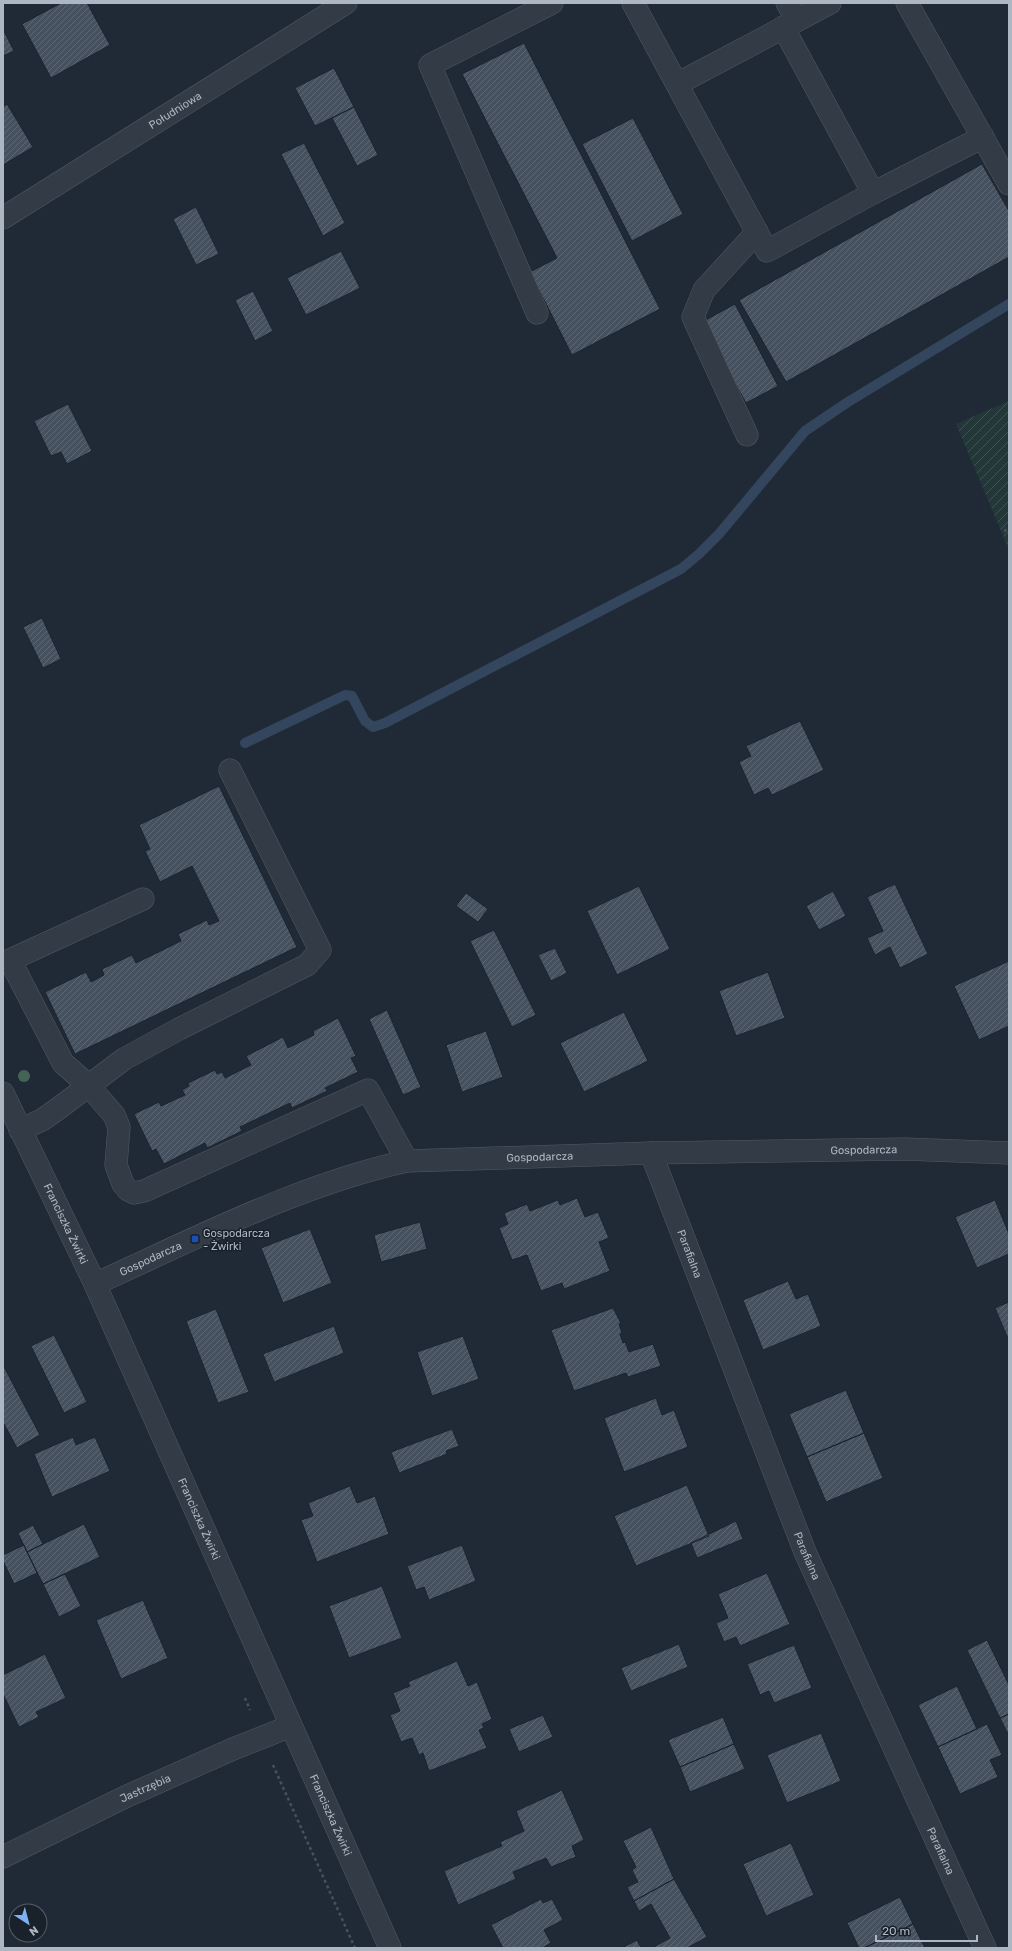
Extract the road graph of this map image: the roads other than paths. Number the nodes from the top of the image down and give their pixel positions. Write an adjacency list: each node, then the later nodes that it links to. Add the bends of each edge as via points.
1 (346, 3): 11 (street, Południowa)
2 (552, 3): 13 (street, via 430,65)
3 (633, 3): 7 (street)
4 (830, 3): 6 (street)
5 (907, 3): 8 (street)
6 (789, 16): 7 (street); 10 (street)
7 (676, 84): 12 (street)
8 (983, 137): 9 (street); 10 (street)
9 (1009, 184)
10 (873, 193): 12 (street, via 767,250)
11 (3, 218)
12 (757, 232): 14 (street, via 704,290 693,317)
13 (537, 313)
14 (747, 435)
15 (230, 770): 17 (street, via 320,950 307,965 149,1045 114,1065)
16 (143, 899): 17 (street, via 10,960 63,1063)
17 (88, 1085): 19 (street, via 42,1120); 22 (street, via 114,1115 119,1127 116,1154 118,1175 128,1190 134,1193 172,1179 368,1090)
18 (5, 1102): 19 (street, Franciszka Żwirki)
19 (20, 1130): 23 (street, Franciszka Żwirki)
20 (651, 1153): 21 (street, Gospodarcza, via 905,1149); 22 (street, Gospodarcza); 27 (street, Parafialna, via 805,1552)
21 (1009, 1153)
22 (408, 1160): 23 (street, Gospodarcza, via 312,1188)
23 (95, 1284): 24 (street, Franciszka Żwirki)
24 (291, 1726): 25 (street, Jastrzębia, via 125,1797); 26 (street, Franciszka Żwirki)
25 (3, 1857)
26 (390, 1948)
27 (985, 1948)

